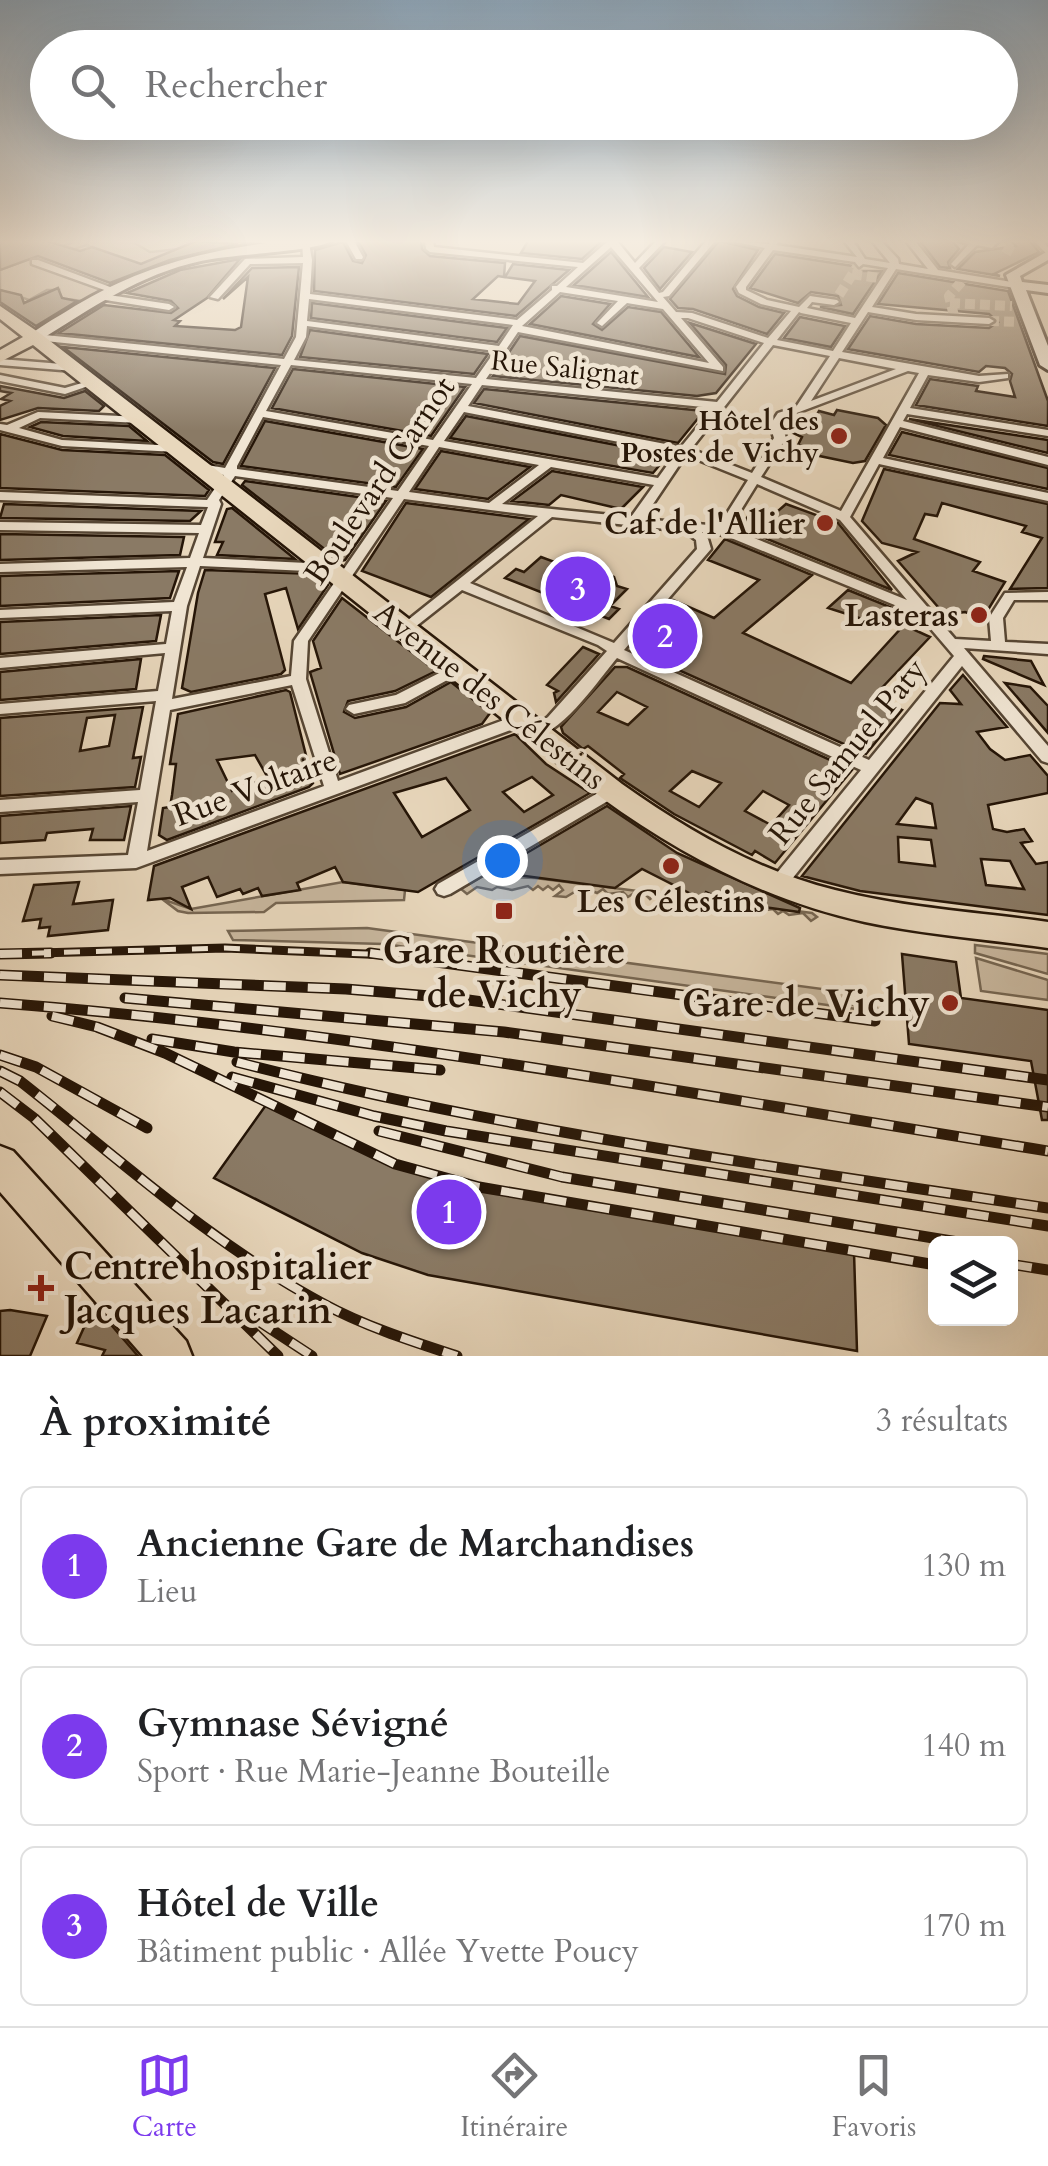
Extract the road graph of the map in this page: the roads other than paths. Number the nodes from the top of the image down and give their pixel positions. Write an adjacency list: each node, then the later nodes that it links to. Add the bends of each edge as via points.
1 (90, 304): 23 (street)
2 (157, 304): 12 (street)
3 (305, 304): 19 (street)
4 (364, 304): 21 (street)
5 (538, 304): 21 (street, Boulevard Carnot)
6 (620, 304): 20 (street)
7 (643, 304): 14 (street)
8 (663, 304): 14 (street)
9 (775, 304): 15 (street)
10 (869, 304): 16 (street)
11 (1018, 304): 22 (street)
12 (169, 307)
13 (0, 310): 23 (main road, Avenue des Célestins)
14 (668, 310): 24 (street); 31 (street)
15 (799, 310): 18 (street, via 831,306); 24 (street)
16 (866, 310): 17 (street); 18 (street)
17 (989, 321)
18 (858, 322): 26 (street)
19 (304, 323): 25 (street); 28 (street)
20 (602, 324)
21 (517, 326): 25 (street, Boulevard Carnot); 31 (street)
22 (1033, 326): 29 (street)
23 (35, 338): 27 (main road); 28 (street, Rue Salignat); 30 (main road, Avenue des Célestins)
24 (769, 342): 26 (street); 38 (street)
25 (502, 349): 36 (street, Boulevard Carnot)
26 (838, 354): 32 (street); 41 (street)
27 (0, 359): 30 (street)
28 (286, 362): 36 (street, Rue Salignat); 43 (street)
29 (1048, 363)
30 (74, 368): 37 (main road, Avenue des Célestins)
31 (718, 368): 38 (street)
32 (907, 368): 33 (street); 41 (street)
33 (924, 371): 34 (street); 42 (street)
34 (1004, 376)
35 (0, 378): 37 (street, via 65,391)
36 (480, 381): 39 (street, Rue Salignat); 40 (street, Boulevard Carnot)
37 (92, 382): 44 (main road, Avenue des Célestins)
38 (732, 388): 39 (street)
39 (719, 405): 50 (street)
40 (462, 408): 48 (street, Boulevard Carnot); 50 (street)
41 (800, 409): 54 (street, via 782,415 776,426 780,438)
42 (904, 410): 45 (street); 47 (street)
43 (260, 414): 48 (street); 56 (street)
44 (140, 420): 46 (street, via 38,415); 49 (main road, Avenue des Célestins)
45 (896, 423): 51 (street); 52 (street)
46 (4, 428): 49 (street, via 62,443)
47 (1048, 433)
48 (437, 444): 53 (street); 57 (street, Boulevard Carnot)
49 (177, 449): 56 (main road, Avenue des Célestins)
50 (682, 453): 54 (street); 55 (street)
51 (877, 460): 59 (street); 62 (street)
52 (1048, 460)
53 (549, 463): 55 (street); 60 (street)
54 (753, 481): 62 (street); 67 (street)
55 (660, 482): 63 (street)
56 (226, 489): 57 (street); 58 (street); 66 (street); 68 (main road, Avenue des Célestins)
57 (402, 495): 60 (street); 71 (street, Boulevard Carnot)
58 (0, 496)
59 (1048, 497)
60 (491, 507): 61 (street)
61 (550, 514): 63 (street); 72 (street)
62 (844, 517): 75 (street)
63 (634, 522): 65 (street)
64 (0, 526): 66 (street)
65 (688, 527): 67 (street); 82 (street, via 704,549)
66 (206, 529): 69 (street)
67 (723, 530): 75 (street)
68 (322, 563): 69 (street); 71 (main road, Avenue des Célestins)
69 (194, 564): 70 (street); 74 (street)
70 (0, 568)
71 (344, 580): 77 (main road, Avenue des Célestins); 86 (street, Boulevard Carnot, via 301,641)
72 (462, 585): 77 (street); 82 (street)
73 (1048, 596): 79 (street, via 1010,596 996,618)
74 (180, 606): 76 (street); 80 (street)
75 (925, 612): 78 (street)
76 (0, 614)
77 (405, 628): 85 (main road, Avenue des Célestins)
78 (950, 642): 79 (street); 83 (street)
79 (998, 644): 81 (street)
80 (173, 648): 84 (street); 87 (street)
81 (1048, 648)
82 (616, 651): 90 (street, via 554,721); 92 (street)
83 (962, 656): 91 (street); 92 (street, Rue Samuel Paty)
84 (0, 663)
85 (457, 669): 89 (street, via 400,698); 90 (main road, Avenue des Célestins)
86 (298, 679): 87 (street); 93 (street, Boulevard Carnot)
87 (164, 700): 88 (street); 95 (street)
88 (0, 708)
89 (354, 709)
90 (529, 726): 93 (street, Rue Voltaire); 94 (main road, Avenue des Célestins)
91 (1048, 757)
92 (872, 768): 99 (street, Rue Samuel Paty)
93 (333, 790): 97 (street, Rue Voltaire)
94 (612, 791): 99 (main road, Avenue des Célestins, via 680,838); 100 (street)
95 (148, 795): 96 (street); 97 (street)
96 (0, 806)
97 (136, 861): 98 (street, Rue Voltaire)
98 (0, 868)
99 (778, 884): 101 (main road, Avenue des Célestins, via 867,910)
100 (444, 889)
101 (1048, 934)
102 (1, 1169): 103 (main road)
103 (171, 1356)

